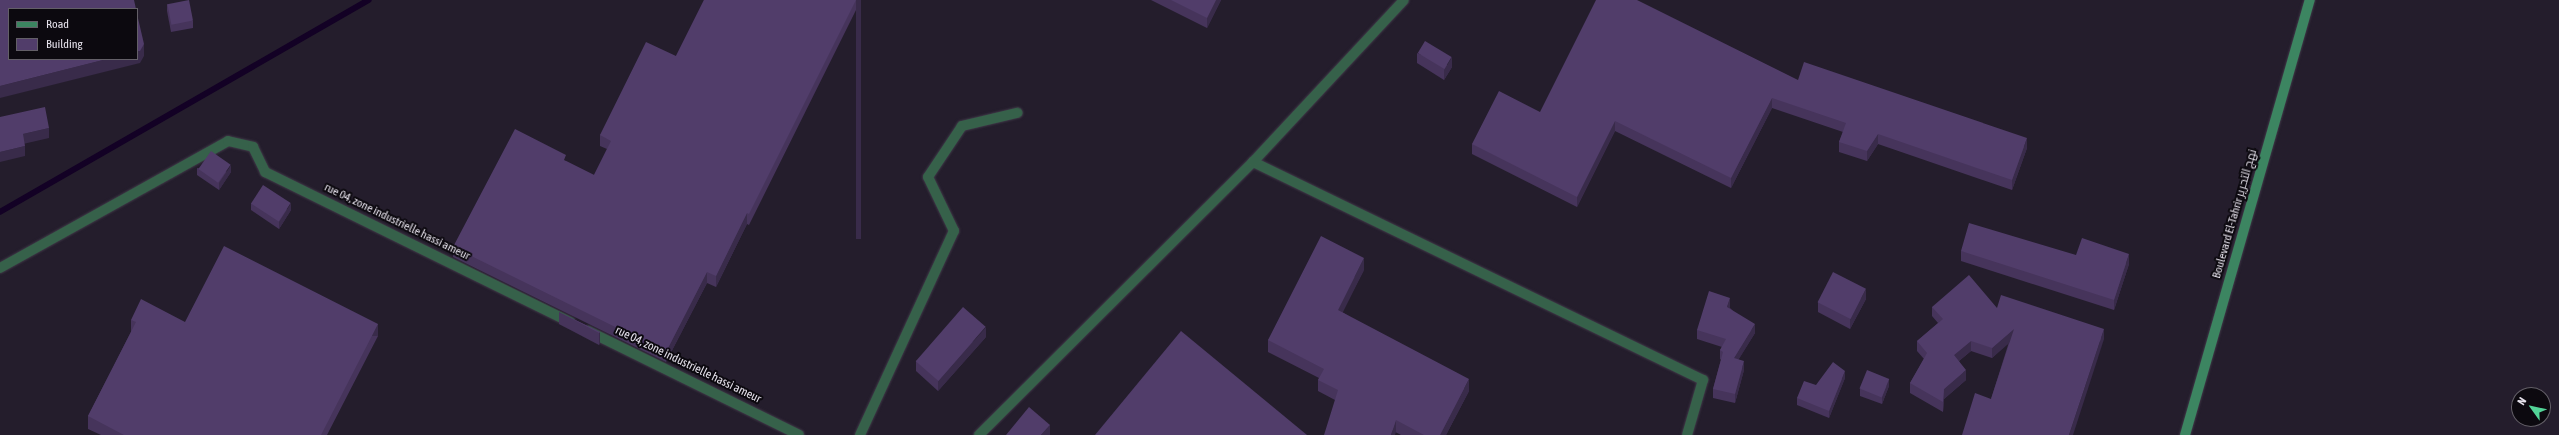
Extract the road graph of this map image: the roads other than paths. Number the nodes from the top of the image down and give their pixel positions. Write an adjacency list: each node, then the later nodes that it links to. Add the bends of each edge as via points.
1 (1404, 0): 4 (street)
2 (2310, 0): 10 (main road, Boulevard El-Tahrir نهج التحرير)
3 (1018, 113): 7 (street, via 962,126 928,177 954,231)
4 (1253, 162): 8 (street); 9 (street, via 1703,380)
5 (0, 268): 6 (street, rue 04, zone industrielle hassi ameur, via 228,141 253,147 266,172)
6 (800, 435)
7 (860, 435)
8 (979, 435)
9 (1687, 435)
10 (2186, 435)

